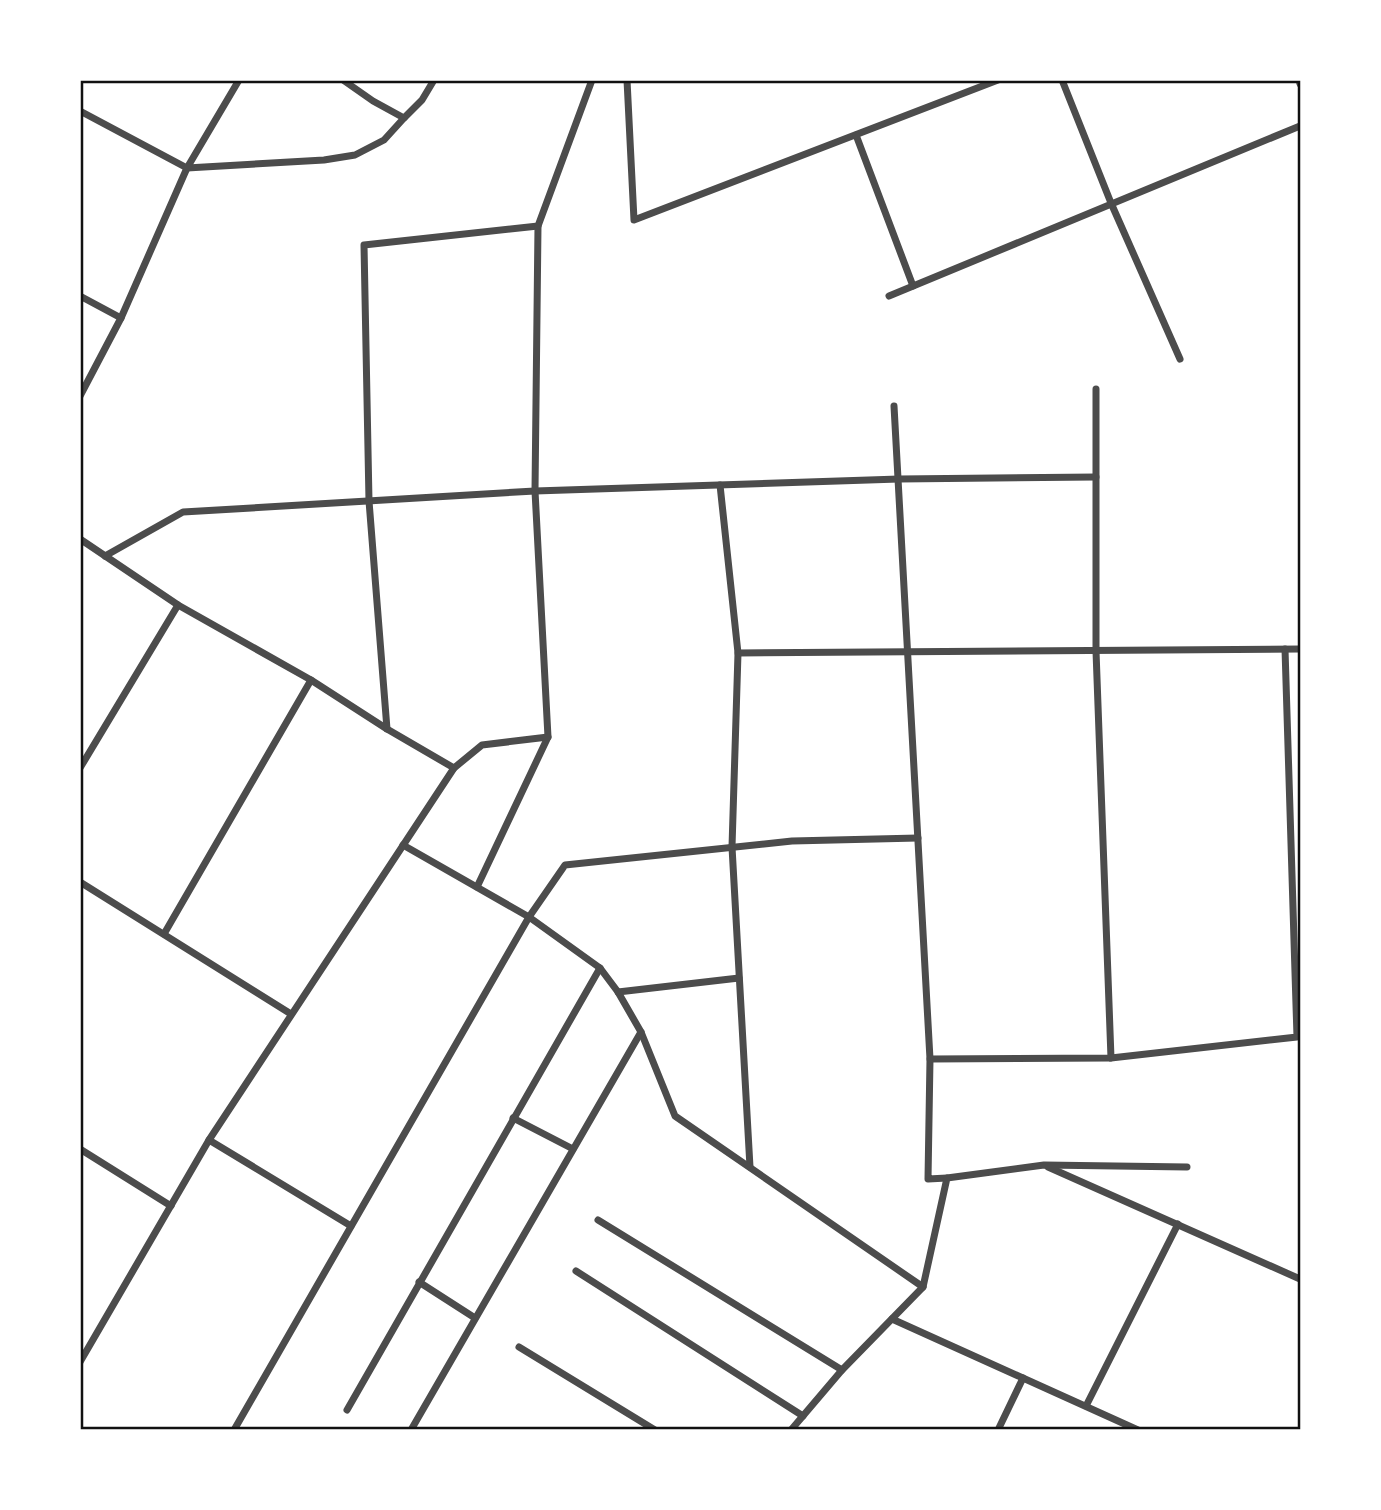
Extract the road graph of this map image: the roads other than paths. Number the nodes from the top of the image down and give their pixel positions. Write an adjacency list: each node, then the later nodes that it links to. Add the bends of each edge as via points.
1 (239, 80): 14 (street)
2 (343, 80): 11 (street)
3 (434, 80): 11 (street)
4 (592, 80): 16 (street)
5 (627, 80): 13 (street, via 634,220)
6 (969, 80): 9 (street)
7 (998, 80): 9 (street)
8 (1062, 80): 15 (street)
9 (972, 90): 13 (street)
10 (80, 111): 14 (street)
11 (404, 118): 14 (street, via 384,140 355,155)
12 (1300, 126): 15 (street)
13 (856, 135): 17 (street)
14 (187, 168): 20 (street)
15 (1111, 204): 17 (street); 21 (street)
16 (538, 226): 28 (street); 29 (street, via 364,245)
17 (912, 286): 19 (street)
18 (80, 296): 20 (street)
19 (889, 296)
20 (121, 318): 23 (street)
21 (1180, 359)
22 (1096, 389): 25 (street)
23 (80, 396)
24 (894, 406): 26 (street)
25 (1096, 477): 26 (street); 35 (street)
26 (898, 479): 27 (street); 36 (street)
27 (720, 485): 28 (street); 37 (street)
28 (535, 491): 29 (street); 40 (street)
29 (369, 501): 31 (street, via 183,512); 39 (street)
30 (80, 539): 31 (street)
31 (105, 556): 32 (street)
32 (178, 605): 38 (street); 41 (street)
33 (1285, 649): 34 (street); 35 (street); 55 (street, via 1297,1037)
34 (1300, 649)
35 (1096, 651): 36 (street); 55 (street)
36 (908, 652): 37 (street); 43 (street)
37 (738, 653): 45 (street)
38 (311, 680): 39 (street); 49 (street)
39 (387, 729): 42 (street)
40 (548, 737): 42 (street, via 482,745); 47 (street)
41 (80, 768)
42 (454, 768): 44 (street)
43 (918, 838): 45 (street); 56 (street)
44 (403, 845): 47 (street); 53 (street)
45 (732, 847): 48 (street, via 565,865); 51 (street)
46 (80, 882): 49 (street)
47 (477, 887): 48 (street)
48 (529, 917): 50 (street); 68 (street)
49 (164, 934): 53 (street)
50 (600, 968): 52 (street); 57 (street)
51 (739, 978): 52 (street); 62 (street)
52 (618, 992): 54 (street)
53 (291, 1014): 58 (street)
54 (641, 1032): 60 (street); 62 (street, via 676,1116)
55 (1111, 1058): 56 (street)
56 (930, 1059): 64 (street, via 928,1179)
57 (513, 1118): 60 (street); 71 (street)
58 (209, 1140): 65 (street); 68 (street)
59 (80, 1149): 65 (street)
60 (573, 1149): 73 (street)
61 (1044, 1166): 63 (street); 64 (street); 67 (street)
62 (750, 1167): 72 (street)
63 (1187, 1167)
64 (947, 1178): 72 (street)
65 (171, 1206): 76 (street)
66 (598, 1220): 77 (street)
67 (1178, 1224): 70 (street); 79 (street)
68 (351, 1226): 82 (street)
69 (576, 1270): 81 (street)
70 (1300, 1279)
71 (419, 1283): 73 (street); 80 (street)
72 (923, 1287): 74 (street)
73 (475, 1318): 83 (street)
74 (892, 1319): 77 (street); 78 (street)
75 (519, 1347): 84 (street)
76 (80, 1362)
77 (842, 1370): 81 (street)
78 (1023, 1378): 79 (street); 86 (street)
79 (1086, 1406): 87 (street)
80 (347, 1410)
81 (803, 1416): 85 (street)
82 (234, 1430)
83 (411, 1430)
84 (655, 1430)
85 (791, 1430)
86 (998, 1430)
87 (1138, 1430)

